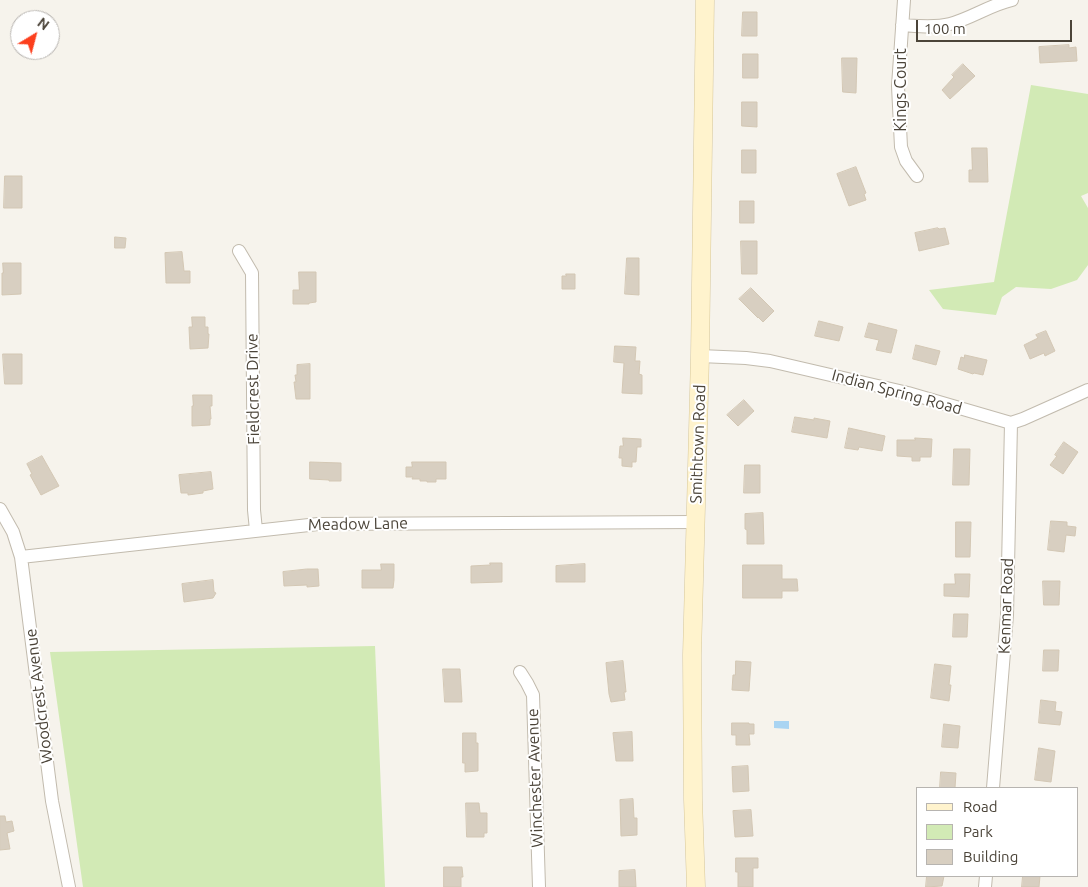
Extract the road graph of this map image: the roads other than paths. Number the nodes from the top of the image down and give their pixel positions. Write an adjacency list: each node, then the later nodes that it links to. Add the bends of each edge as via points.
1 (704, 0): 7 (street, Smithtown Road)
2 (904, 0): 4 (street, Kings Court)
3 (1012, 0): 4 (street, via 947,25)
4 (902, 25): 5 (street, Kings Court, via 898,86 901,147)
5 (917, 176)
6 (239, 251): 12 (street, Fieldcrest Drive, via 252,273)
7 (700, 356): 9 (street, Indian Spring Road, via 770,361 908,393); 11 (street, Smithtown Road)
8 (1088, 390): 9 (street)
9 (1011, 423): 15 (street, Kenmar Road, via 1007,615)
10 (0, 509): 13 (street, Woodcrest Avenue, via 13,532)
11 (696, 522): 12 (street, Meadow Lane, via 342,523); 18 (street, Smithtown Road, via 692,654)
12 (256, 530): 13 (street, Meadow Lane)
13 (21, 557): 16 (street, Woodcrest Avenue, via 52,801)
14 (520, 672): 17 (street, Winchester Avenue, via 533,695)
15 (994, 787)
16 (69, 887)
17 (539, 887)
18 (696, 887)

